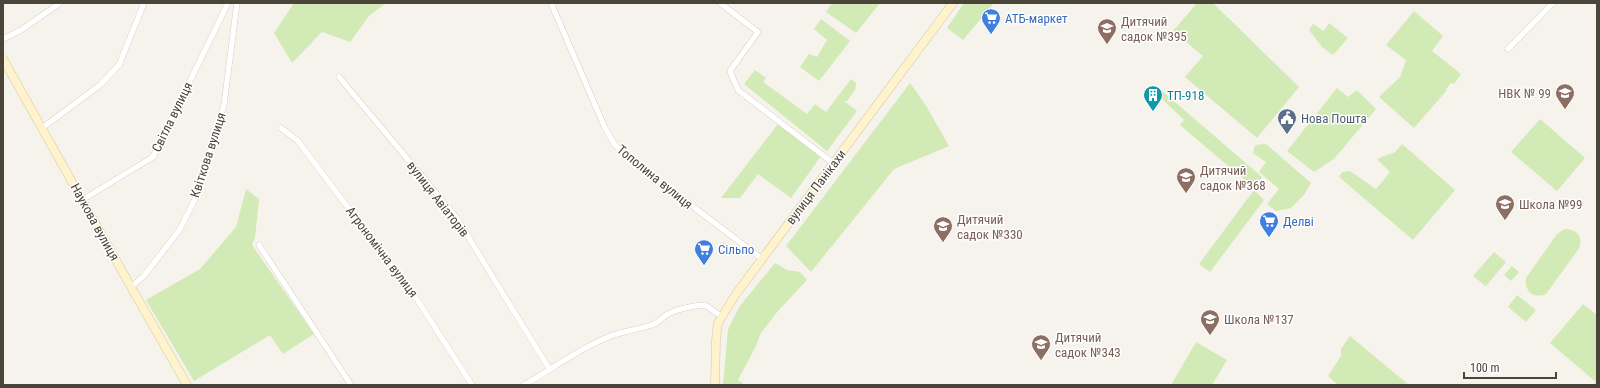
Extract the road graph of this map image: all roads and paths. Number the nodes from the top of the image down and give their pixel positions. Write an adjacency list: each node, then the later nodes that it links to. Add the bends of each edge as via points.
1 (60, 3): 9 (street)
2 (144, 3): 13 (street, via 119,64 100,85)
3 (228, 3): 16 (street, Світла вулиця, via 153,157)
4 (236, 3): 19 (street, Квіткова вулиця, via 224,105 197,194 180,230 144,276)
5 (551, 3): 18 (street, Тополина вулиця, via 605,128 615,145 636,164)
6 (720, 3): 15 (street, via 758,32 730,71 738,90)
7 (953, 3): 15 (street, вулиця Панікахи)
8 (1553, 3): 10 (street)
9 (3, 40)
10 (1508, 49)
11 (3, 59): 13 (street, Наукова вулиця)
12 (339, 77): 21 (street, вулиця Авіаторів, via 456,217)
13 (42, 128): 16 (street, Наукова вулиця)
14 (281, 128): 24 (street, Агрономічна вулиця, via 298,141 416,298)
15 (834, 163): 18 (street, вулиця Панікахи)
16 (82, 200): 19 (street, Наукова вулиця)
17 (259, 245): 23 (street)
18 (762, 259): 20 (street, вулиця Панікахи)
19 (130, 287): 22 (street, Наукова вулиця)
20 (721, 316): 21 (street, via 705,305 675,311 656,323 608,337 558,362); 26 (street, вулиця Панікахи, via 716,332)
21 (550, 370): 25 (street)
22 (187, 385)
23 (351, 385)
24 (472, 385)
25 (524, 385)
26 (715, 385)

